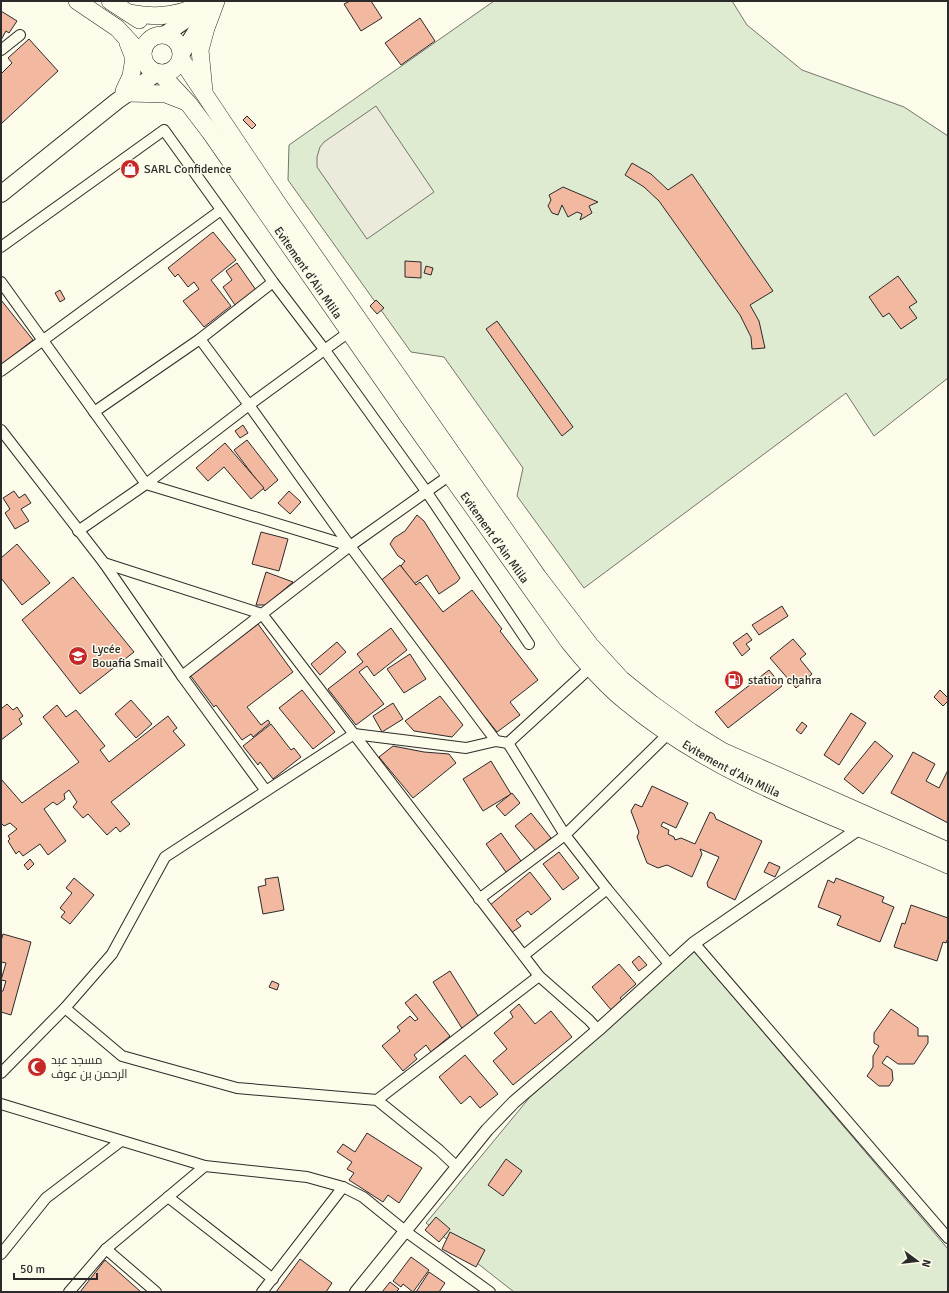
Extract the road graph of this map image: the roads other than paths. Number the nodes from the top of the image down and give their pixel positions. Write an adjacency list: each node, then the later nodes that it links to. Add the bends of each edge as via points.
1 (78, 1): 6 (highway)
2 (110, 1): 5 (highway)
3 (208, 1): 5 (highway, via 165,16)
4 (215, 1): 8 (main road); 10 (main road); 14 (highway, via 200,50)
5 (130, 13): 8 (highway)
6 (117, 28): 11 (highway); 13 (highway, via 134,58 131,76)
7 (20, 35): 9 (street)
8 (162, 35): 10 (highway, via 177,42); 11 (highway, via 147,42)
9 (1, 50)
10 (181, 56): 12 (highway, via 174,70); 14 (highway, Evitement d'Ain Mlila)
11 (143, 58): 12 (highway, via 150,69); 13 (main road)
12 (158, 73): 13 (main road); 15 (highway, Evitement d'Ain Mlila)
13 (123, 95): 15 (highway, via 166,94); 16 (main road)
14 (205, 95): 44 (highway, Evitement d'Ain Mlila, via 538,577 590,645 621,679 691,732)
15 (188, 103): 21 (highway, Evitement d'Ain Mlila)
16 (1, 194)
17 (221, 210): 18 (street, via 164,130); 20 (street); 23 (street)
18 (1, 247)
19 (1, 282): 23 (street)
20 (273, 282): 22 (street); 24 (street)
21 (349, 332): 24 (street); 29 (highway, Evitement d'Ain Mlila)
22 (200, 339): 26 (street); 27 (street)
23 (42, 340): 25 (street); 27 (street)
24 (324, 350): 26 (street); 31 (street)
25 (1, 371)
26 (249, 405): 30 (street); 33 (street)
27 (94, 412): 30 (street)
28 (1, 430): 32 (street)
29 (450, 475): 31 (street); 37 (highway, Evitement d'Ain Mlila)
30 (146, 484): 32 (street); 33 (street)
31 (426, 491): 33 (street); 36 (street)
32 (78, 531): 34 (street)
33 (350, 546): 35 (street); 41 (street)
34 (104, 564): 35 (street); 38 (street)
35 (262, 614): 38 (street); 39 (street)
36 (529, 644)
37 (590, 668): 40 (highway, Evitement d'Ain Mlila, via 624,700); 42 (street)
38 (182, 676): 43 (street)
39 (354, 734): 41 (street, via 466,748); 43 (street); 49 (street)
40 (668, 734): 44 (highway, Evitement d'Ain Mlila, via 730,770 768,788); 45 (street)
41 (496, 742): 42 (street)
42 (508, 743): 45 (street)
43 (266, 791): 54 (street, via 165,857 112,954)
44 (863, 822): 46 (highway, Evitement d'Ain Mlila); 47 (highway, Evitement d'Ain Mlila); 50 (street)
45 (565, 834): 48 (street); 49 (street)
46 (948, 851)
47 (948, 865)
48 (607, 889): 51 (street); 52 (street)
49 (479, 899): 51 (street)
50 (694, 943): 52 (street); 65 (street)
51 (524, 955): 53 (street)
52 (670, 965): 55 (street)
53 (539, 976): 55 (street); 57 (street)
54 (65, 1008): 56 (street); 57 (street, via 122,1056 237,1088)
55 (598, 1030): 61 (street, via 514,1102)
56 (1, 1074)
57 (377, 1100): 61 (street)
58 (1, 1104): 59 (street)
59 (121, 1141): 60 (street); 67 (street, via 46,1198)
60 (205, 1166): 62 (street, via 307,1177); 63 (street)
61 (457, 1167): 64 (street)
62 (343, 1186): 64 (street, via 363,1197); 68 (street)
63 (168, 1197): 66 (street); 68 (street)
64 (405, 1231): 72 (street); 73 (street)
65 (948, 1238)
66 (106, 1249): 69 (street); 70 (street)
67 (1, 1254)
68 (273, 1279): 71 (street)
69 (68, 1292)
70 (156, 1292)
71 (262, 1292)
72 (356, 1292)
73 (490, 1292)

